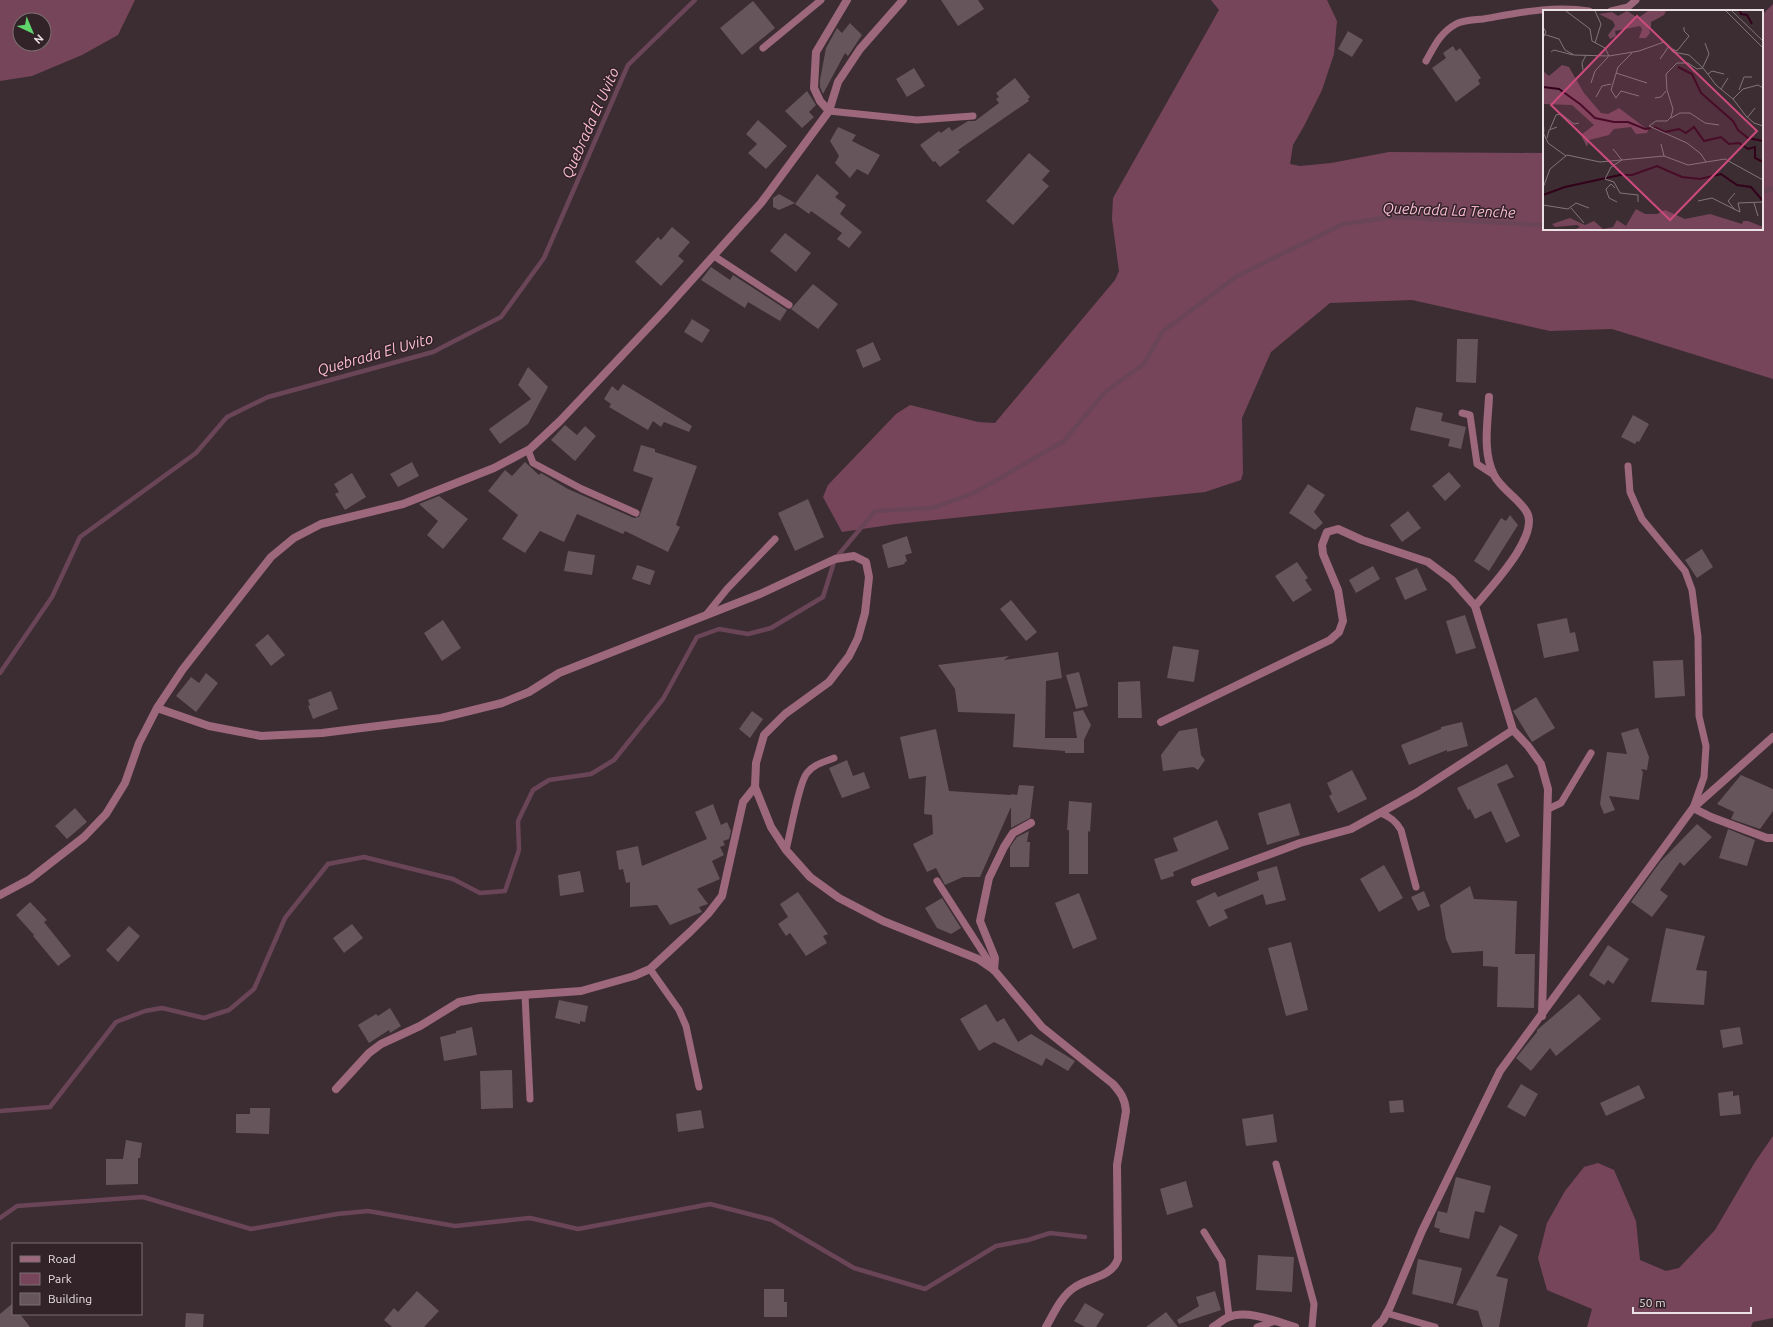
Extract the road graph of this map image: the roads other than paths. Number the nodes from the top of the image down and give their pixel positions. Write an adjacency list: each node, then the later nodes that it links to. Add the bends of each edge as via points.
1 (821, 0): 9 (lane)
2 (847, 0): 11 (street, via 816,52 814,88 820,101)
3 (903, 0): 11 (street, via 860,49 838,82)
4 (1636, 0): 7 (lane, via 1628,7)
5 (1548, 10): 6 (lane)
6 (1584, 10)
7 (1615, 10)
8 (1543, 11): 10 (lane, via 1458,23 1438,38)
9 (763, 48)
10 (1426, 61)
11 (829, 111): 12 (lane, via 917,120); 13 (street, via 761,203)
12 (973, 116)
13 (714, 256): 14 (lane); 17 (street, via 615,364)
14 (789, 305)
15 (1489, 397): 19 (street, via 1487,453)
16 (1462, 413): 19 (lane, via 1470,415 1477,464)
17 (528, 450): 20 (lane, via 533,463); 24 (street, via 494,468 403,504 321,524 294,538 271,557 183,669)
18 (1628, 466): 31 (lane, via 1630,492 1642,519 1685,571 1692,590 1698,637 1699,716 1706,746 1704,777)
19 (1494, 475): 22 (street, via 1527,511 1530,520 1525,539)
20 (636, 513)
21 (775, 539): 23 (lane)
22 (1476, 606): 25 (street, via 1452,580 1428,562 1362,540 1338,529 1327,532 1322,545 1323,554 1338,590 1343,621 1339,632 1330,640); 26 (street)
23 (706, 615): 24 (street, via 559,673 522,695 441,718 322,733 261,736 209,726); 30 (street, via 760,594 835,559 854,556 866,562 869,576 865,613 858,638 849,656 829,682 785,714 764,735 756,762)
24 (157, 708): 40 (street, via 139,743 125,783 106,814 84,838 36,875)
25 (1161, 722)
26 (1513, 730): 32 (street, via 1541,764 1548,789); 33 (street, via 1416,793)
27 (1773, 737): 31 (street)
28 (1591, 753): 32 (lane, via 1561,802)
29 (834, 758): 36 (lane, via 816,765 806,773)
30 (755, 787): 36 (street, via 771,827); 41 (street, via 743,802 722,896 708,914)
31 (1693, 808): 35 (street, via 1718,820); 44 (street)
32 (1548, 809): 44 (street)
33 (1381, 812): 38 (street, via 1351,829 1300,843); 39 (lane, via 1392,818 1401,830)
34 (1031, 823): 42 (street, via 1013,833 989,878 980,921 995,958)
35 (1773, 838)
36 (786, 850): 42 (street, via 810,877 839,898 883,921 978,959)
37 (937, 881): 42 (lane)
38 (1195, 882)
39 (1416, 887)
40 (0, 895)
41 (650, 969): 43 (street, via 581,991); 45 (lane, via 679,1010 686,1026)
42 (994, 970): 53 (street, via 1042,1027 1113,1084 1126,1103 1117,1165 1118,1259 1106,1273 1075,1286 1061,1300)
43 (525, 995): 46 (street, via 459,1002 420,1026 381,1044 369,1053); 47 (lane)
44 (1542, 1016): 50 (street, via 1500,1071 1422,1231)
45 (699, 1087)
46 (336, 1089)
47 (530, 1098)
48 (1276, 1164): 57 (lane, via 1314,1304)
49 (1204, 1232): 51 (lane, via 1222,1261)
50 (1386, 1313): 58 (street); 59 (lane)
51 (1229, 1316): 52 (street, via 1251,1315); 54 (street)
52 (1276, 1321): 55 (lane); 56 (street)
53 (1046, 1327)
54 (1213, 1327)
55 (1258, 1327)
56 (1295, 1327)
57 (1312, 1327)
58 (1376, 1327)
59 (1435, 1327)

